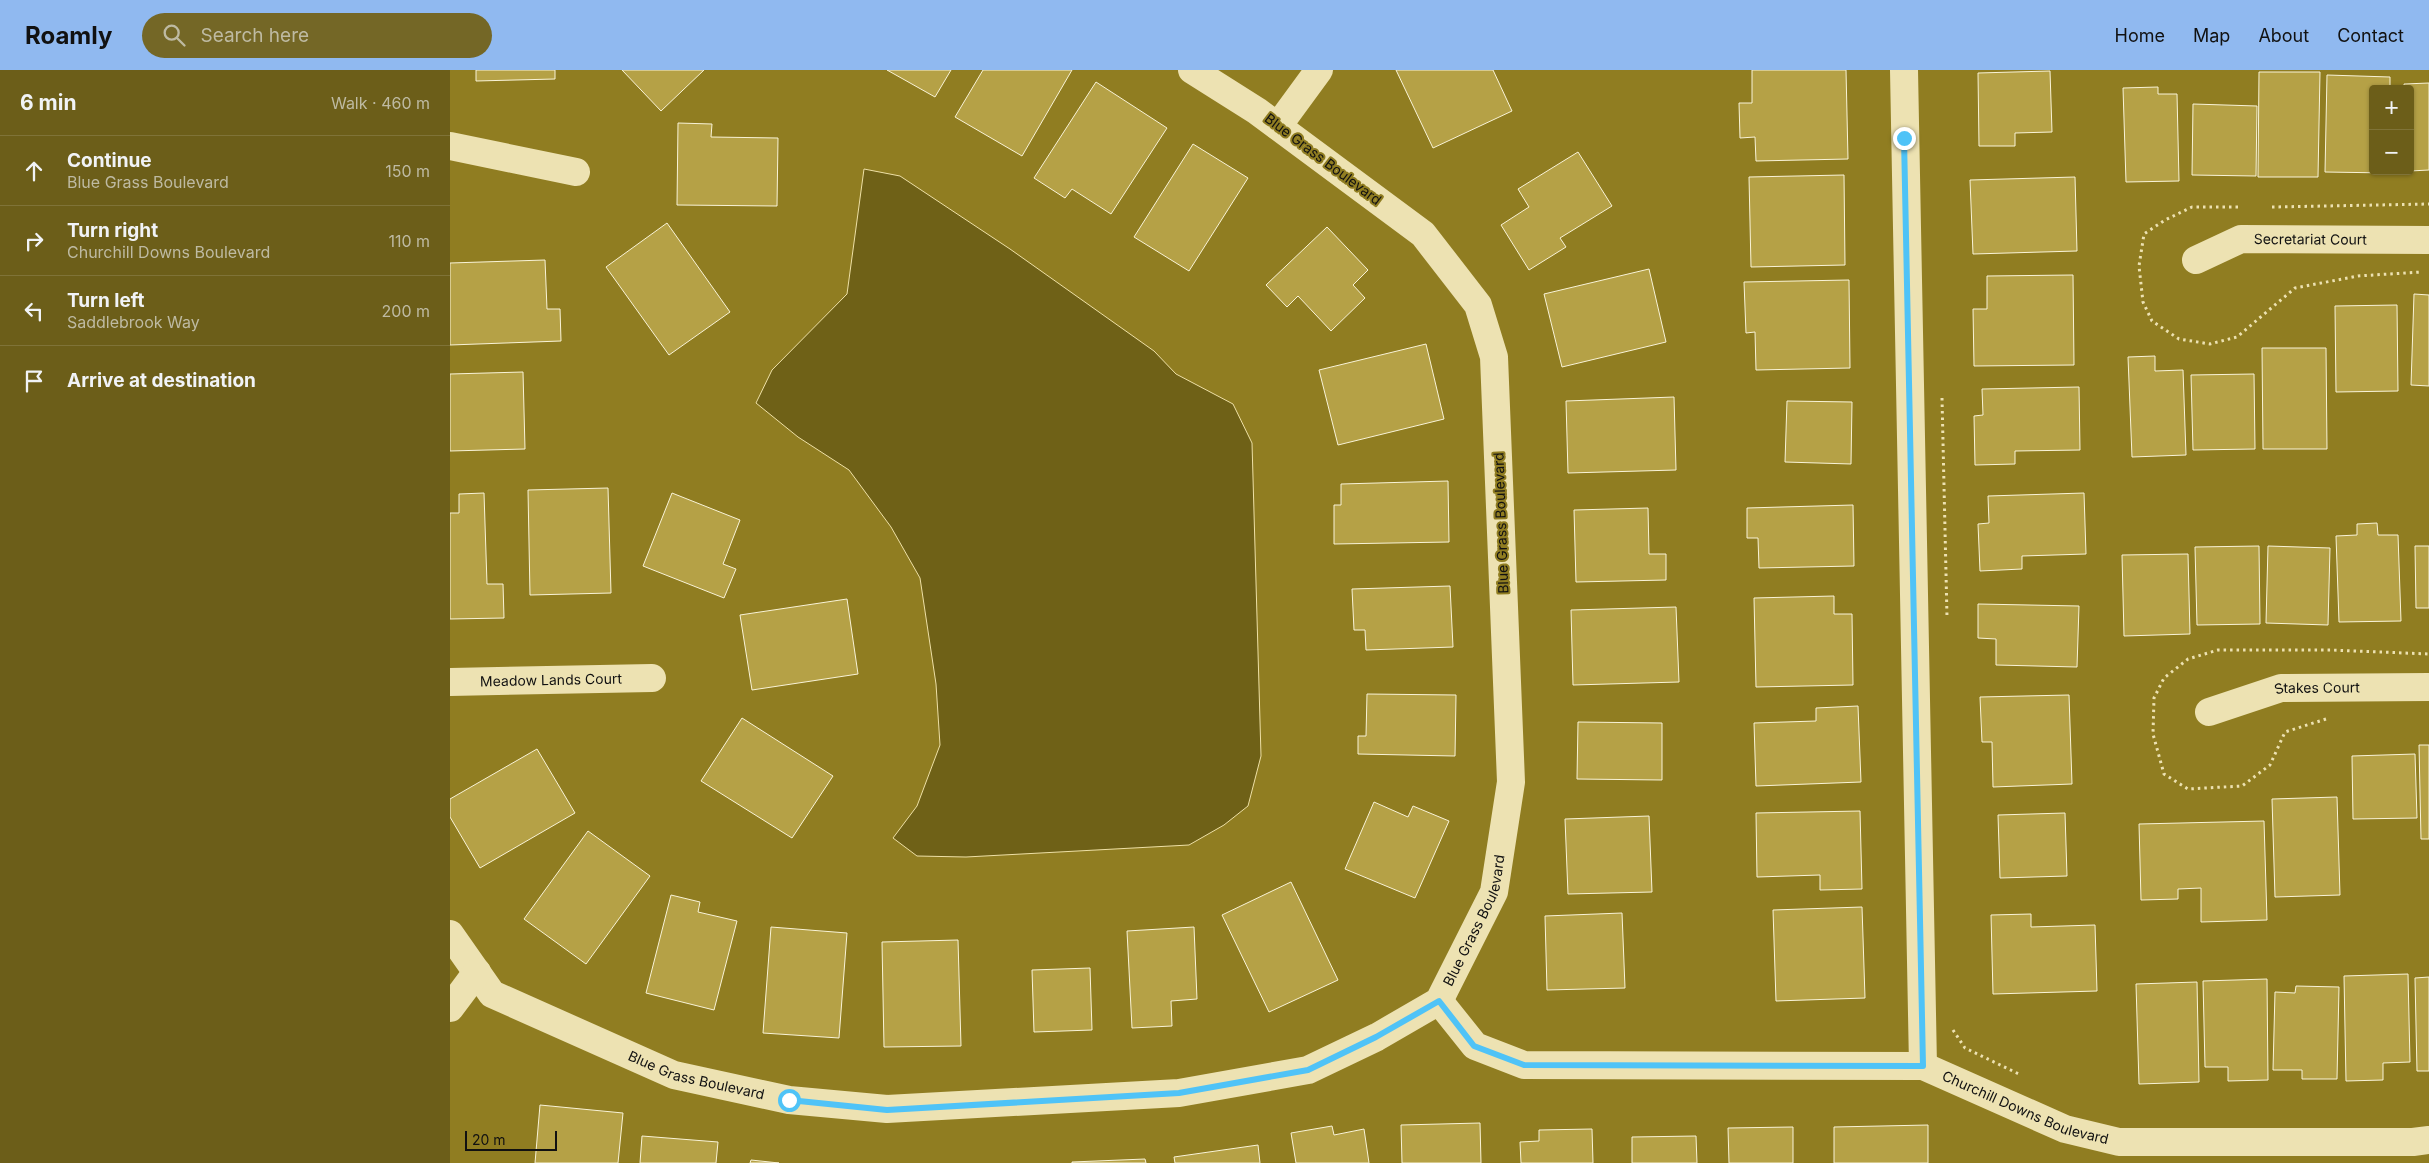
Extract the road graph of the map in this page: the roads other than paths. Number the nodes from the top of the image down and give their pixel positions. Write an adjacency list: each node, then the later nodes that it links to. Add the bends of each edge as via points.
1 (1192, 70): 4 (street, Blue Grass Boulevard)
2 (1318, 70): 4 (street)
3 (1904, 70): 17 (street)
4 (1278, 126): 15 (street, Blue Grass Boulevard, via 1423,234 1478,305 1494,357 1511,782 1494,892)
5 (450, 146): 6 (street)
6 (576, 172)
7 (2429, 240): 8 (street, Secretariat Court, via 2241,239)
8 (2196, 260)
9 (652, 678): 10 (street, Meadow Lands Court)
10 (450, 682)
11 (2429, 687): 12 (street, Stakes Court, via 2281,688)
12 (2209, 712)
13 (450, 934): 14 (street, Blue Grass Boulevard)
14 (476, 972): 15 (street, Blue Grass Boulevard, via 492,994 674,1075 789,1100 887,1110 1179,1093 1308,1070); 16 (street)
15 (1439, 1001): 17 (street, Churchill Downs Boulevard, via 1474,1046 1524,1065)
16 (450, 1008)
17 (1923, 1066): 19 (street, Churchill Downs Boulevard, via 2065,1129)
18 (2429, 1140): 19 (street, Churchill Downs Boulevard)
19 (2179, 1152)

